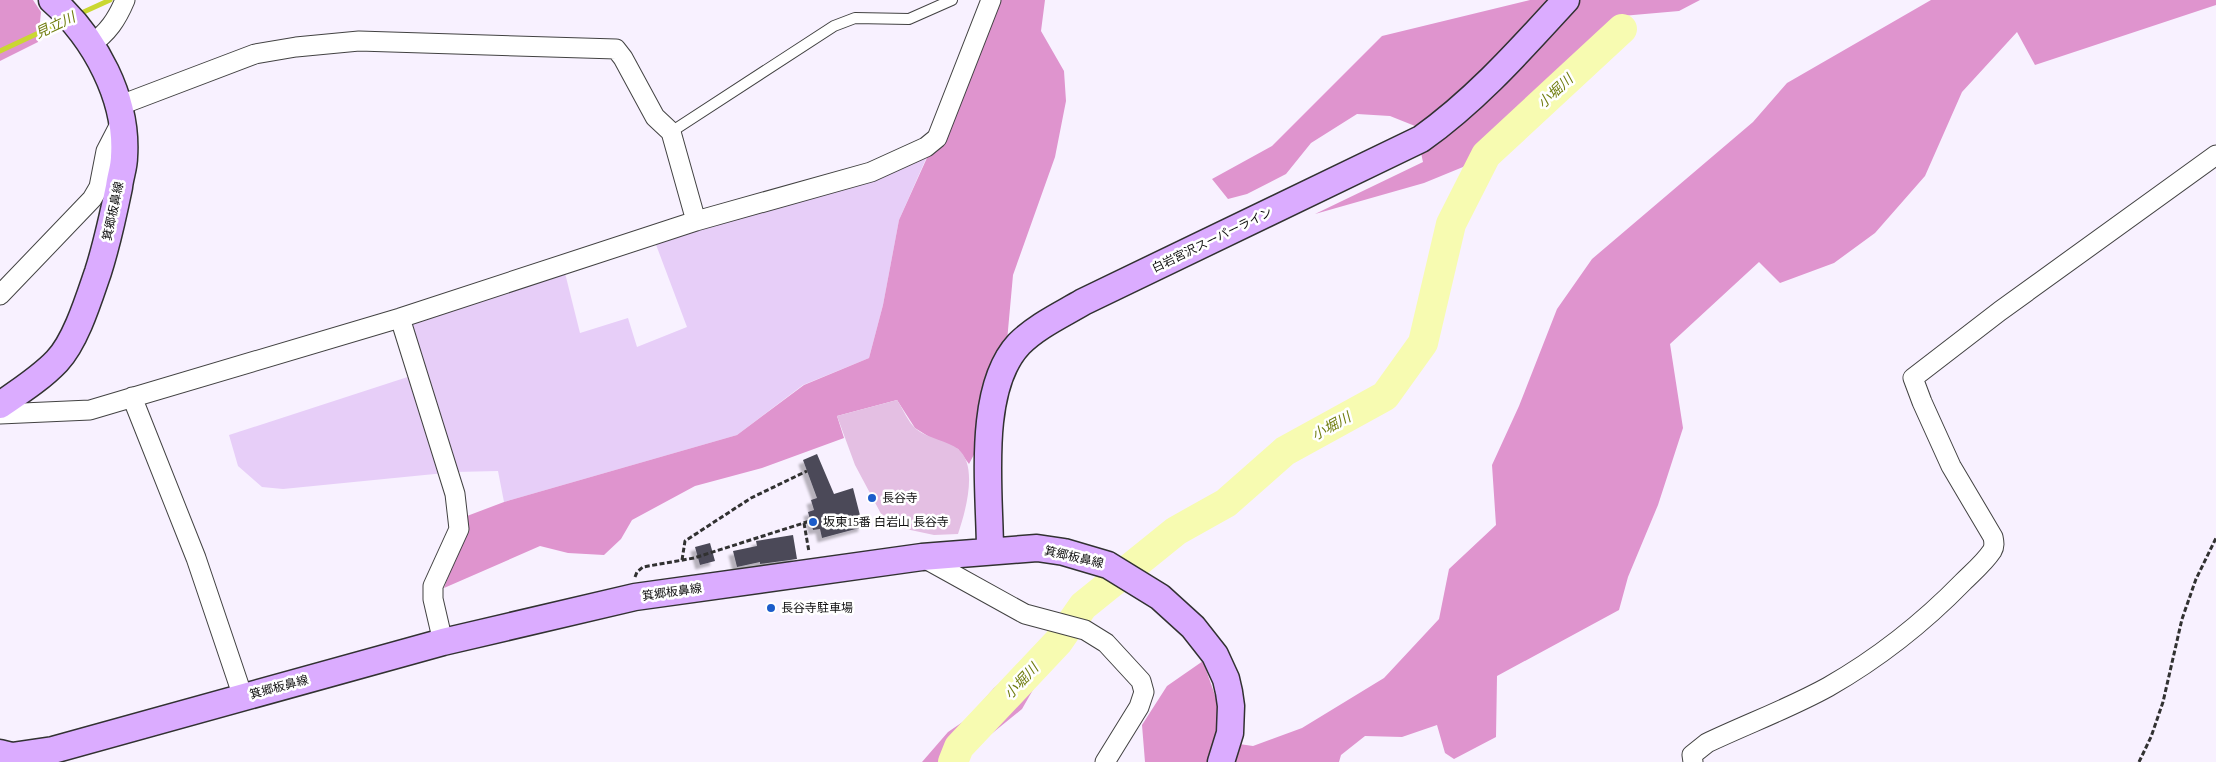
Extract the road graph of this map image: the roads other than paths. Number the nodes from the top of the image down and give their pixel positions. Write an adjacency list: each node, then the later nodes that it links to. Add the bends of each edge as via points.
1 (52, 0): 6 (main road, 箕郷板鼻線)
2 (125, 0): 6 (street, via 112,26)
3 (952, 0): 8 (lane, via 909,19 855,18 834,26)
4 (991, 0): 10 (street, via 936,138 926,148 872,172)
5 (1566, 0): 16 (main road, 白岩宮沢スーパーライン, via 1472,99 1421,139 1083,302 1037,329 1019,345 1005,363 988,423)
6 (90, 45): 7 (main road, 箕郷板鼻線, via 105,70)
7 (120, 114): 8 (street, via 255,54 296,46 359,41 610,48 619,51 655,117); 11 (street, via 106,150 99,187 92,199); 14 (main road, 箕郷板鼻線, via 124,157 121,175 108,242 87,306 58,360)
8 (670, 132): 10 (street)
9 (2216, 155): 23 (street, via 1913,378 1951,466 1993,537 1992,550 1981,564 1950,595 1862,666 1828,687 1707,743 1692,755)
10 (696, 221): 12 (street)
11 (0, 295)
12 (400, 318): 13 (street); 18 (street, via 459,512 459,529 433,586)
13 (132, 397): 15 (street, via 90,410); 19 (street, via 196,558)
14 (0, 405)
15 (0, 414)
16 (990, 551): 17 (main road, 箕郷板鼻線); 22 (main road, 箕郷板鼻線, via 1037,548 1108,565 1160,597 1181,615 1214,655 1226,679 1232,720)
17 (922, 557): 18 (main road, 箕郷板鼻線, via 635,597); 21 (street, via 1025,614 1086,630 1106,643 1141,681 1144,692 1139,707)
18 (443, 642): 19 (main road, 箕郷板鼻線)
19 (243, 697): 20 (main road, 箕郷板鼻線, via 53,750 12,756)
20 (0, 753)
21 (1105, 762)
22 (1221, 762)
23 (1693, 762)

